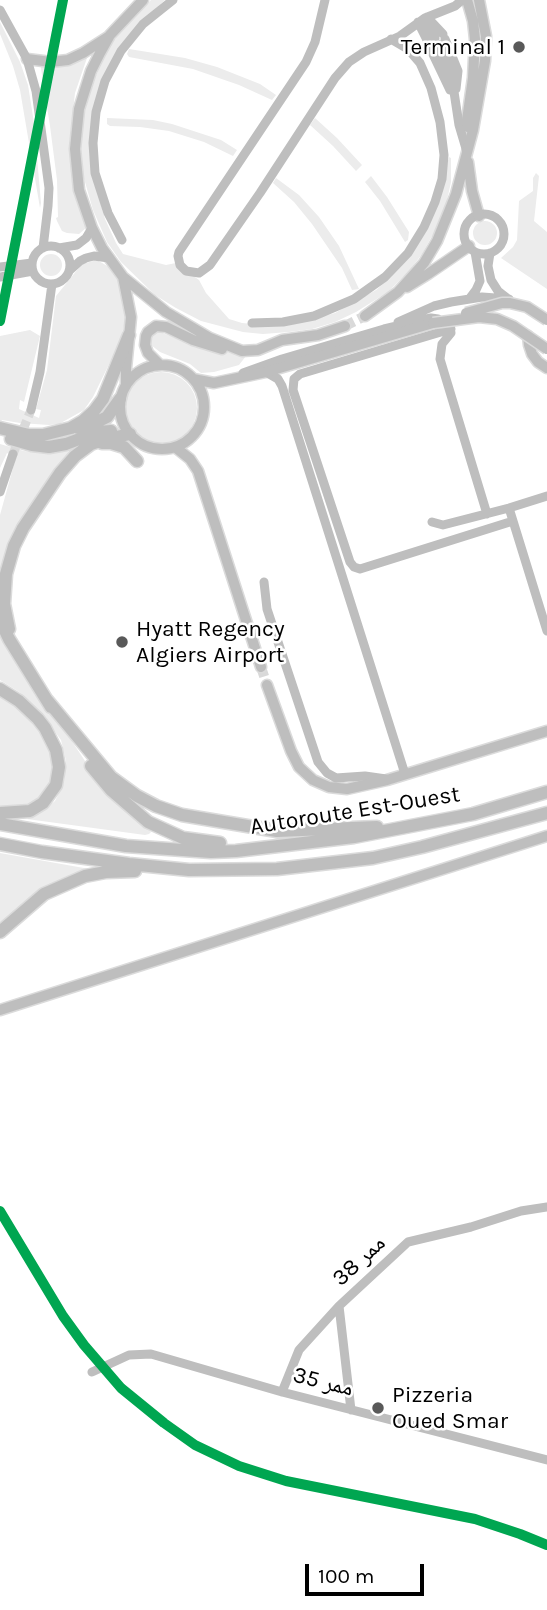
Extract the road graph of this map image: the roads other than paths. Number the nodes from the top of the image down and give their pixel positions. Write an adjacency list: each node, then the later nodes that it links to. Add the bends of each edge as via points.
1 (144, 0): 8 (main road)
2 (173, 0): 16 (street, via 143,24 121,51 96,111 93,153 97,183)
3 (326, 0): 9 (street, via 306,62 179,252 180,265 186,271 199,273 210,265 344,67)
4 (465, 0): 7 (street); 12 (main road, via 475,39 467,125)
5 (479, 0): 12 (main road, via 487,49)
6 (0, 10): 11 (street)
7 (423, 19): 9 (street); 10 (street); 10 (street)
8 (110, 35): 11 (main road, via 68,60); 15 (main road, via 84,90 76,129 79,190)
9 (391, 39): 33 (street, via 420,62 440,122 442,179 424,227 386,277 354,299 314,316)
10 (437, 41): 13 (street, via 451,72)
11 (27, 59): 17 (street, via 48,179)
12 (473, 130): 13 (main road)
13 (467, 152): 14 (main road); 28 (main road, via 438,241)
14 (478, 216): 19 (street, via 466,226); 20 (street, via 493,217 503,229 502,244)
15 (92, 228): 18 (street, via 82,242); 21 (main road)
16 (122, 240)
17 (43, 248): 18 (street); 23 (street, via 35,254)
18 (59, 248): 24 (street, via 67,255)
19 (472, 249): 20 (street); 28 (main road); 29 (street, via 480,281)
20 (490, 253): 30 (street, via 491,280)
21 (109, 258): 24 (street, via 86,258); 26 (main road)
22 (0, 267): 23 (street)
23 (32, 267): 25 (street); 27 (street, via 38,279)
24 (69, 271): 27 (street)
25 (0, 277)
26 (123, 277): 38 (main road, via 131,308); 41 (main road, via 180,322)
27 (52, 284): 49 (street)
28 (398, 292): 31 (main road)
29 (471, 298): 30 (street); 36 (street, via 434,306)
30 (509, 299): 32 (street)
31 (365, 316)
32 (547, 320): 34 (main road, bridge, via 523,305 510,303)
33 (252, 323)
34 (433, 323): 39 (main road, bridge, via 488,317 505,321); 44 (main road)
35 (345, 326): 41 (main road)
36 (384, 328): 37 (street, via 435,318); 46 (street)
37 (451, 328): 61 (street, via 440,359); 62 (street, via 300,374 293,390 354,567 360,569)
38 (130, 335): 47 (main road); 51 (highway, via 99,405 83,421)
39 (528, 336): 40 (main road, bridge); 43 (main road, via 532,354)
40 (547, 349)
41 (242, 351): 42 (main road, via 202,344 161,326 152,328 145,340 146,349)
42 (160, 365): 45 (main road, via 178,368); 47 (main road, via 143,369)
43 (547, 368)
44 (266, 372): 46 (main road); 73 (street, via 282,386)
45 (193, 379): 46 (main road, via 210,383); 55 (main road, via 203,397 203,418 192,436)
46 (229, 380)
47 (126, 385): 48 (main road)
48 (120, 400): 51 (highway, via 93,424); 52 (main road)
49 (31, 410)
50 (0, 428): 51 (highway, via 29,435)
51 (57, 432)
52 (128, 433): 53 (highway, via 98,432 49,447); 54 (highway); 55 (main road, via 152,448)
53 (0, 436)
54 (91, 444): 57 (highway, via 118,445); 67 (highway, via 60,473 10,555 4,604)
55 (175, 447): 68 (main road, via 198,471)
56 (13, 454): 58 (street)
57 (137, 461)
58 (0, 492)
59 (547, 496): 60 (street)
60 (509, 508): 61 (street); 62 (street)
61 (487, 514): 63 (street, via 443,525)
62 (513, 521): 66 (street)
63 (432, 522)
64 (264, 582): 74 (street, via 267,609 320,766 336,778)
65 (0, 620): 67 (highway)
66 (547, 631)
67 (18, 652): 71 (highway)
68 (261, 667)
69 (267, 685): 74 (main road, via 295,760 313,780 338,789)
70 (0, 689): 76 (highway, via 38,719 56,750 59,768 56,785 43,803 30,811)
71 (47, 701): 79 (highway, via 119,784 176,813 277,831); 82 (highway, via 99,776 148,822 195,841)
72 (547, 731): 73 (main road)
73 (405, 774): 74 (main road)
74 (387, 780)
75 (547, 792): 79 (highway, Autoroute Est-Ouest)
76 (0, 813)
77 (547, 813): 83 (highway, Autoroute Est-Ouest, via 373,858 277,869)
78 (0, 824): 82 (highway, Autoroute Est-Ouest, via 126,846 211,852)
79 (416, 825): 82 (highway, Autoroute Est-Ouest)
80 (547, 836): 85 (main road)
81 (0, 844): 83 (highway, Autoroute Est-Ouest)
82 (290, 844)
83 (189, 870): 84 (highway, via 85,876 44,894)
84 (0, 932)
85 (0, 1010)
86 (547, 1207): 87 (street, ممر 38, via 408,1242)
87 (339, 1306): 89 (street, ممر 38, via 299,1350); 90 (street)
88 (92, 1372): 89 (street, ممر 35, via 129,1355 150,1354)
89 (282, 1392): 90 (street, ممر 35)
90 (351, 1410): 91 (street, ممر 35)
91 (547, 1460)

